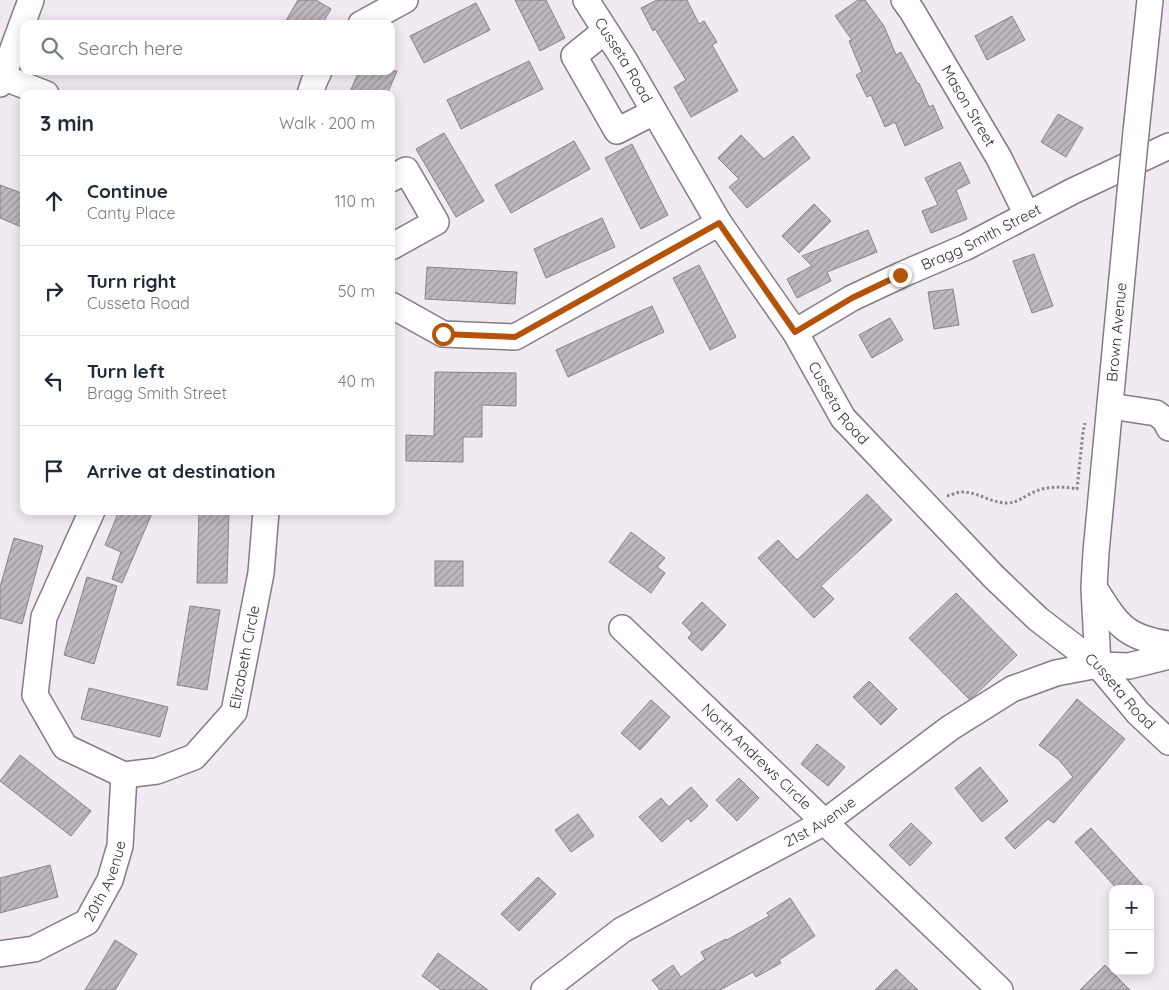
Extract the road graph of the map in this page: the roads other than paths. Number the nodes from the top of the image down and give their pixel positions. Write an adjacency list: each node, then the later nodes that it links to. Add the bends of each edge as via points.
1 (31, 0): 6 (street)
2 (405, 0): 7 (street)
3 (586, 0): 9 (street, Cusseta Road)
4 (904, 0): 17 (street, Mason Street, via 999,158)
5 (1150, 0): 22 (street, Brown Avenue, bridge)
6 (23, 20)
7 (368, 20)
8 (20, 29): 11 (street)
9 (605, 31): 14 (street, Cusseta Road); 14 (street, via 574,56 617,131)
10 (317, 75): 13 (street)
11 (1, 79): 12 (street)
12 (34, 90)
13 (311, 90)
14 (654, 112): 18 (street, Cusseta Road)
15 (1169, 146): 17 (street, Bragg Smith Street)
16 (395, 177): 19 (street, via 406,170 436,222)
17 (1027, 215): 21 (street, Bragg Smith Street, via 966,247 852,298)
18 (719, 223): 20 (street, via 515,337 443,334); 21 (street, Cusseta Road)
19 (395, 245)
20 (395, 307)
21 (795, 332): 30 (street, Cusseta Road, via 843,418 994,577 1038,619)
22 (1110, 406): 23 (street, via 1156,413); 26 (street, Brown Avenue)
23 (1169, 428)
24 (90, 515): 32 (street, via 44,617 35,695 65,747)
25 (266, 515): 32 (street, Elizabeth Circle, via 261,573 234,712 194,757 156,771)
26 (1094, 588): 28 (street, via 1123,629); 30 (street, Brown Avenue)
27 (622, 628): 33 (street, North Andrews Circle)
28 (1169, 644)
29 (1169, 656): 30 (street, 21st Avenue, via 1129,666)
30 (1098, 665): 31 (street, Cusseta Road, via 1138,714); 33 (street, 21st Avenue, via 1056,673 1012,689 950,728)
31 (1169, 742)
32 (124, 775): 34 (street, 20th Avenue, via 120,846 110,880 87,922 34,949)
33 (826, 822): 35 (street, 21st Avenue, via 622,930); 36 (street, North Andrews Circle)
34 (0, 954)
35 (544, 990)
36 (1000, 990)

